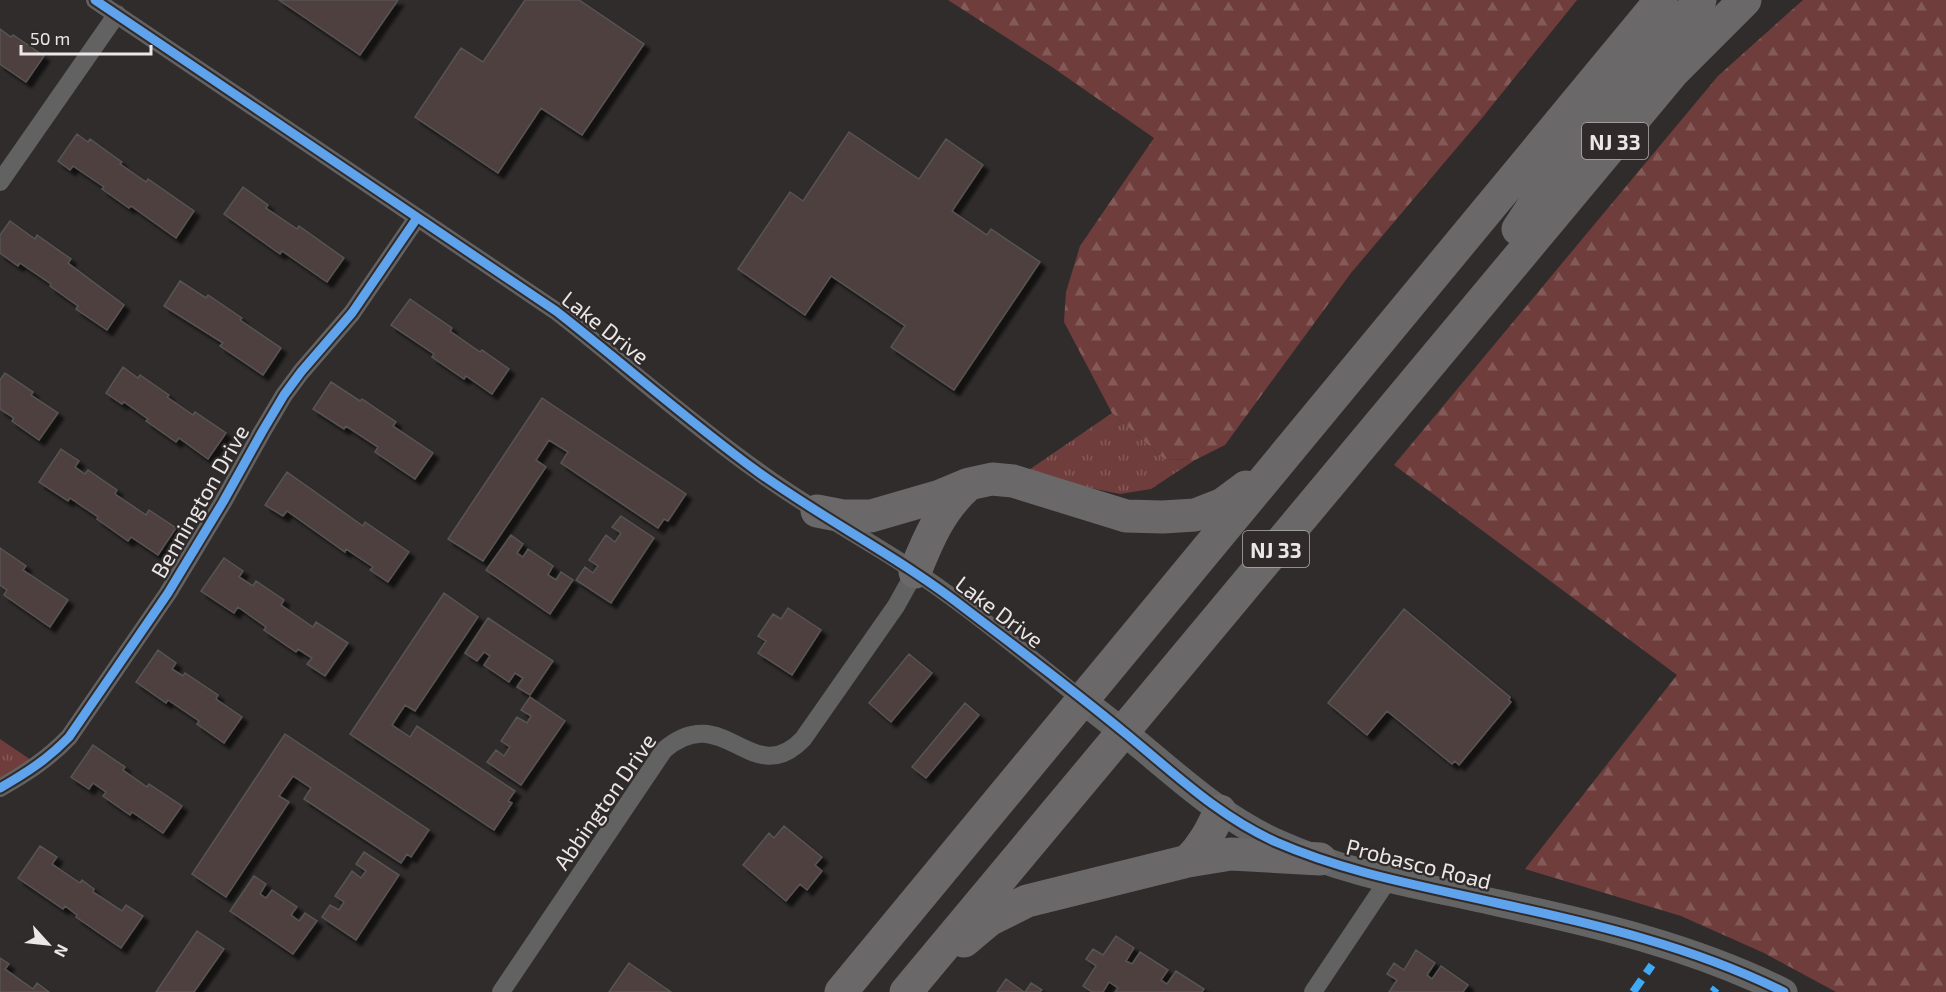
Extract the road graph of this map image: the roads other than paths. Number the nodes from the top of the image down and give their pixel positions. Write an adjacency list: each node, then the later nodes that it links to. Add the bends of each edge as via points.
1 (95, 0): 6 (street, Lake Drive)
2 (1638, 0): 7 (highway)
3 (1661, 0): 7 (highway, NJ 33)
4 (1700, 0): 10 (highway, via 1549,182)
5 (1745, 0): 10 (highway, NJ 33, via 1674,71)
6 (117, 14): 8 (street); 9 (street, Lake Drive)
7 (1563, 119): 11 (highway, NJ 33)
8 (0, 182)
9 (417, 218): 13 (street, Lake Drive, via 556,311 713,438); 17 (street, Bennington Drive, via 352,313 284,395 168,593 69,737 31,771)
10 (1428, 365): 16 (highway, NJ 33)
11 (1278, 462): 12 (highway, via 1223,504 1195,515 1163,518 1126,516 1013,481 992,479); 15 (highway, NJ 33)
12 (969, 484): 13 (highway, via 872,516); 14 (highway, via 936,524)
13 (817, 511): 14 (street, Lake Drive)
14 (915, 572): 15 (street, Lake Drive); 22 (street, Abbington Drive, via 896,606 795,747 784,754 758,755 721,736 705,733 689,734 664,750)
15 (1082, 700): 16 (street, Probasco Road); 23 (highway, NJ 33)
16 (1124, 732): 18 (street, Probasco Road); 24 (highway, NJ 33)
17 (0, 788)
18 (1220, 811): 19 (street, Probasco Road, via 1276,842); 20 (highway, via 1210,834)
19 (1320, 859): 20 (highway, via 1231,854); 21 (street, Probasco Road)
20 (1188, 861): 25 (highway, via 1027,901 989,920)
21 (1388, 880): 26 (street); 27 (street, Probasco Road, via 1648,939)
22 (501, 992)
23 (841, 992)
24 (906, 992)
25 (911, 992)
26 (1313, 992)
27 (1784, 992)

